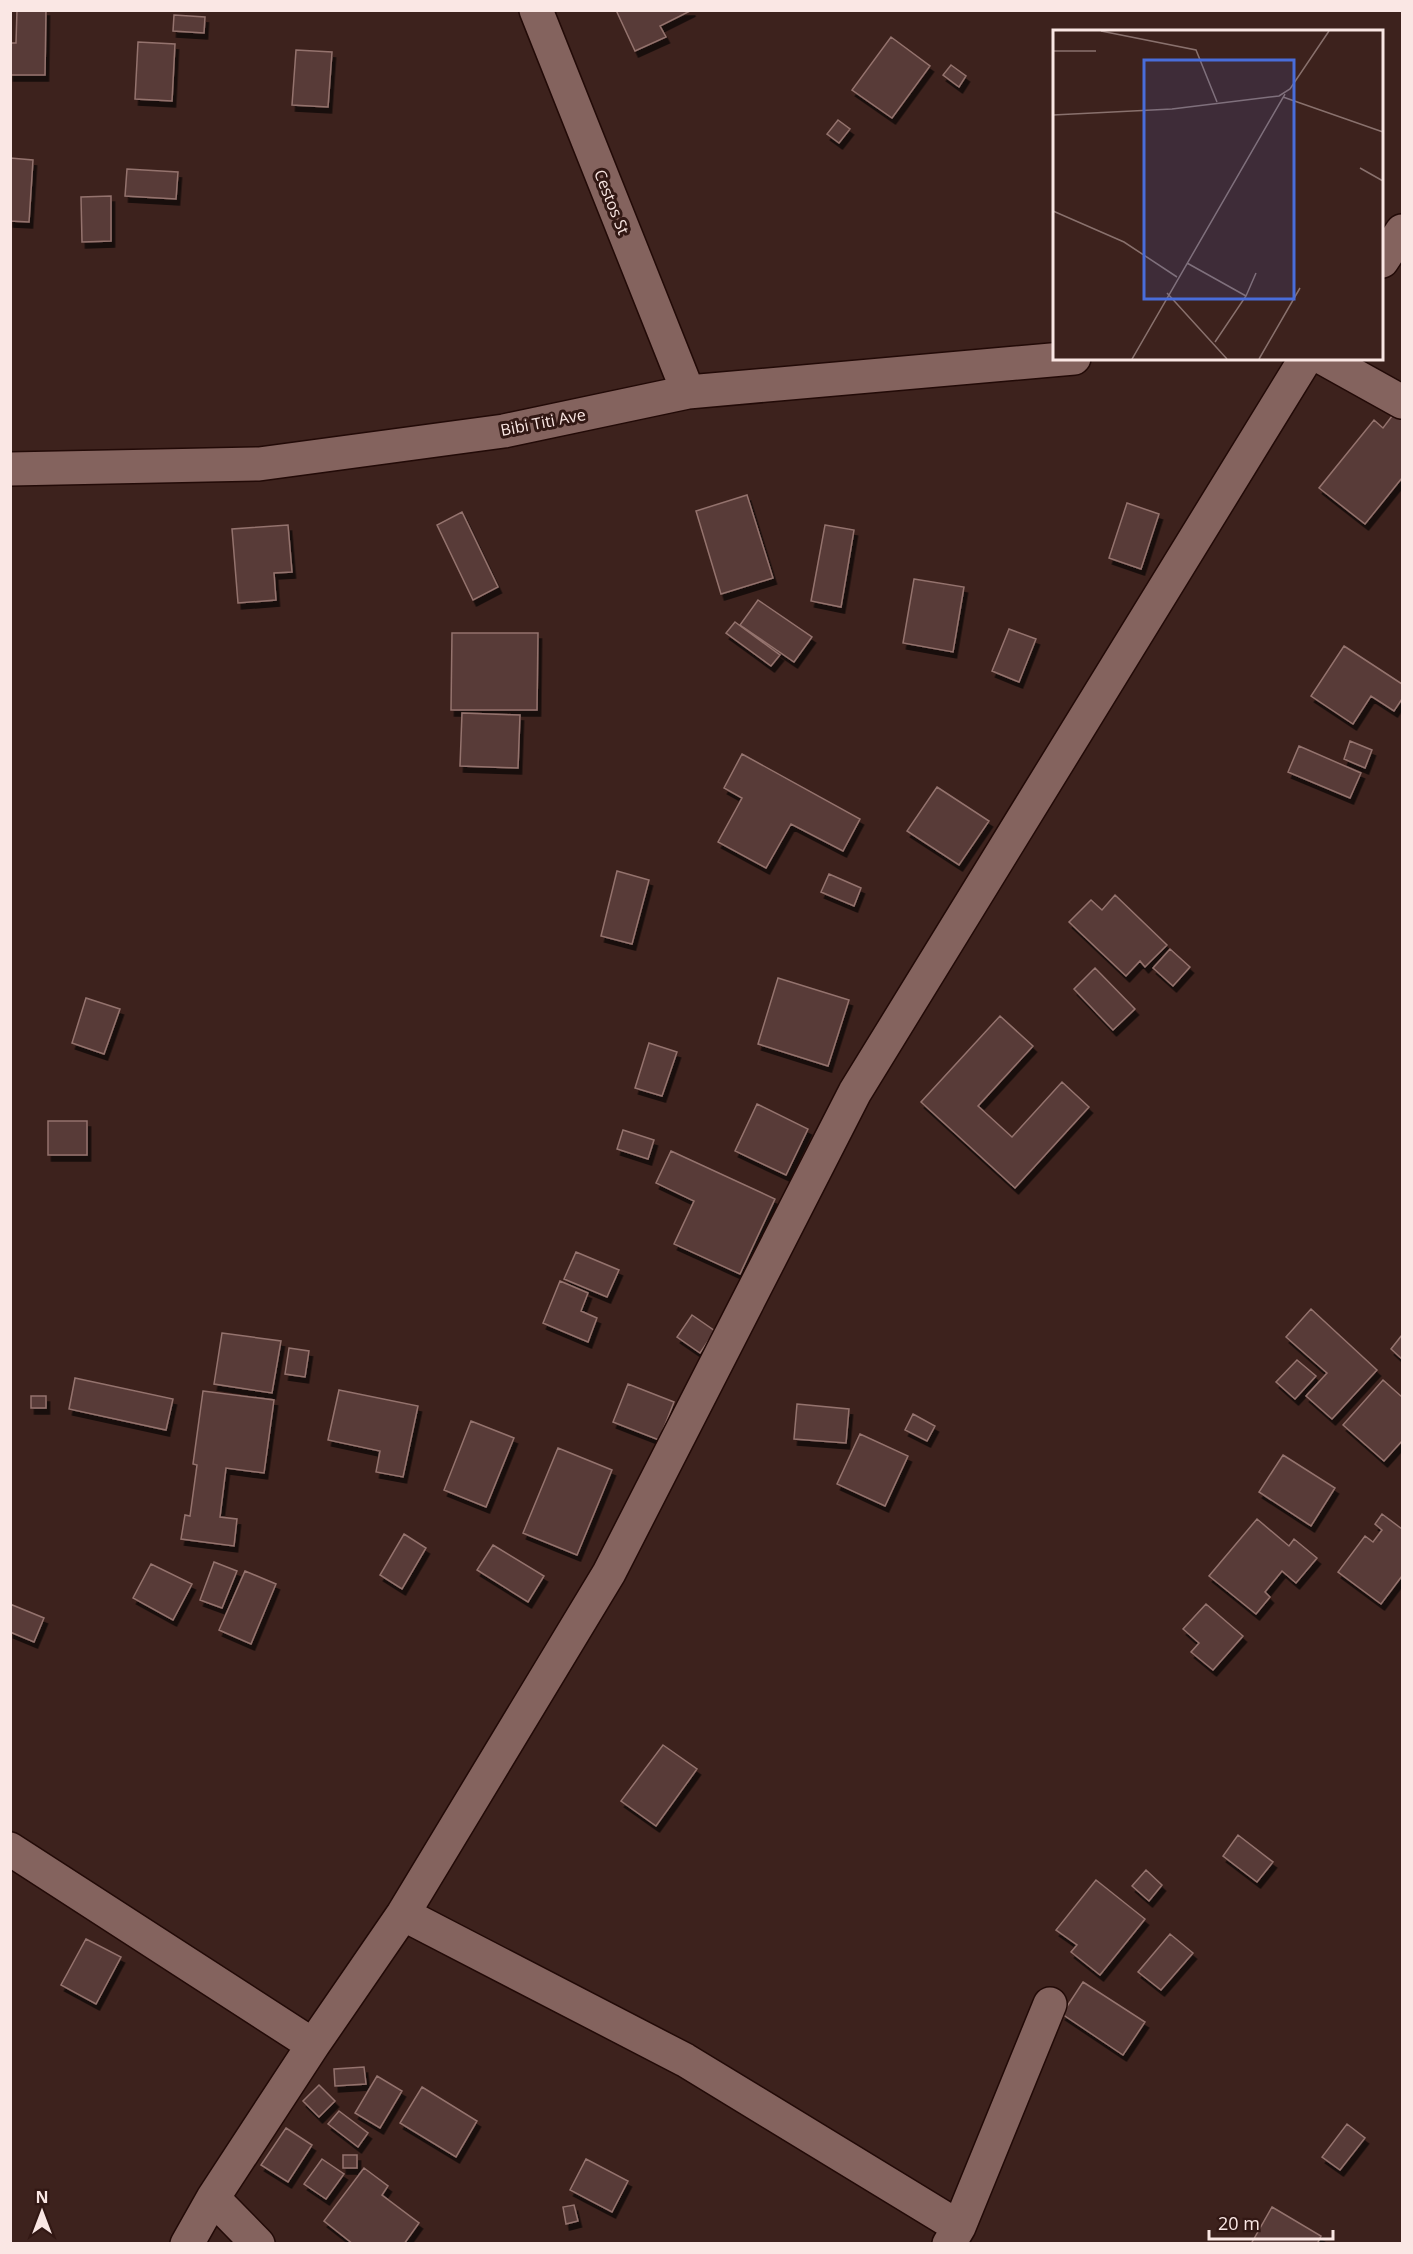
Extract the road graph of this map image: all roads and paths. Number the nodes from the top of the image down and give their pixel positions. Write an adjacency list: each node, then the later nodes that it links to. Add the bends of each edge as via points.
1 (536, 10): 7 (street, Cestos St)
2 (1402, 231): 3 (street)
3 (1383, 260)
4 (1053, 360): 7 (street, Bibi Titi Ave)
5 (1305, 360): 11 (street, via 855,1092 609,1574)
6 (1327, 360): 8 (street)
7 (688, 392): 9 (street, Bibi Titi Ave, via 504,431 259,464)
8 (1402, 402)
9 (10, 469)
10 (10, 1849): 13 (street)
11 (403, 1914): 13 (street); 15 (street, via 685,2060)
12 (1050, 2004): 15 (street)
13 (313, 2045): 14 (street)
14 (213, 2198): 16 (street); 17 (street)
15 (954, 2235)
16 (187, 2244)
17 (258, 2244)

